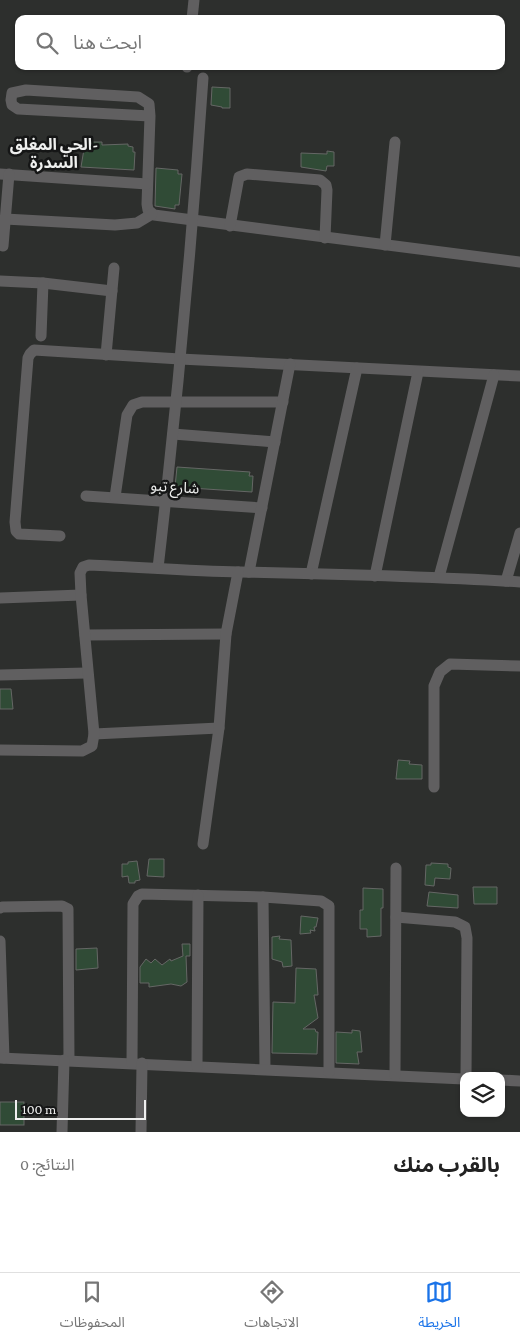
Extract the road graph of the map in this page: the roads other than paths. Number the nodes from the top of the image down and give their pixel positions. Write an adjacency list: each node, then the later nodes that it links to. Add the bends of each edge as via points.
1 (194, 0): 2 (street)
2 (192, 15)
3 (203, 78): 10 (street)
4 (150, 116): 4 (street, via 149,104 138,96 26,90 12,93 11,100 18,109); 7 (street)
5 (395, 142): 13 (street)
6 (5, 174): 7 (street); 9 (street)
7 (147, 184): 8 (street, via 147,207)
8 (152, 214): 9 (street, via 138,223 115,225); 10 (street)
9 (5, 219): 14 (street)
10 (193, 221): 11 (street); 22 (street)
11 (230, 226): 12 (street); 12 (street, via 239,177 247,174 320,180 327,190)
12 (325, 238): 13 (street)
13 (385, 245): 15 (street)
14 (3, 246)
15 (520, 262)
16 (114, 268): 19 (street)
17 (0, 281): 18 (street)
18 (43, 283): 19 (street); 20 (street)
19 (112, 291): 21 (street)
20 (41, 336)
21 (106, 354): 22 (street); 37 (street, via 34,350 28,358 16,530 19,534)
22 (180, 360): 23 (street); 28 (street)
23 (290, 364): 24 (street); 29 (street)
24 (357, 368): 25 (street); 40 (street)
25 (418, 372): 26 (street); 41 (street)
26 (494, 375): 27 (street); 42 (street)
27 (520, 376)
28 (176, 402): 29 (street); 30 (street); 33 (street, via 132,405 127,415)
29 (283, 402): 31 (street)
30 (173, 434): 31 (street); 34 (street)
31 (275, 442): 35 (street)
32 (86, 496): 33 (street, شارع تبو)
33 (115, 497): 34 (street, شارع تبو)
34 (166, 502): 35 (street, شارع تبو); 38 (street)
35 (262, 508): 39 (street)
36 (520, 533): 43 (street)
37 (60, 536)
38 (158, 568): 39 (street); 45 (street, via 88,565 80,573)
39 (243, 572): 40 (street); 47 (street)
40 (311, 574): 41 (street)
41 (375, 576): 42 (street)
42 (439, 577): 43 (street)
43 (506, 581): 44 (street)
44 (520, 582)
45 (81, 595): 46 (street); 48 (street)
46 (0, 598)
47 (226, 634): 48 (street); 52 (street)
48 (85, 636): 50 (street)
49 (520, 666): 55 (street, via 450,664 440,672 434,686)
50 (87, 673): 51 (street); 53 (street)
51 (0, 675)
52 (219, 728): 53 (street); 56 (street)
53 (94, 734): 54 (street, via 92,746 82,750)
54 (0, 750)
55 (434, 787)
56 (203, 844)
57 (396, 868): 61 (street)
58 (198, 895): 59 (street); 65 (street, via 142,894 133,904); 66 (street)
59 (263, 897): 67 (street); 68 (street, via 321,901 329,906)
60 (0, 908): 64 (street, via 68,908)
61 (396, 917): 69 (street, via 455,922 465,927); 70 (street)
62 (0, 941): 63 (street)
63 (2, 1058): 64 (street)
64 (67, 1060): 65 (street); 74 (street)
65 (137, 1063): 66 (street); 75 (street)
66 (197, 1066): 67 (street)
67 (265, 1070): 68 (street)
68 (329, 1072): 70 (street)
69 (465, 1072)
70 (394, 1075): 71 (street)
71 (460, 1077)
72 (505, 1080): 73 (street)
73 (520, 1081)
74 (62, 1132)
75 (141, 1132)

